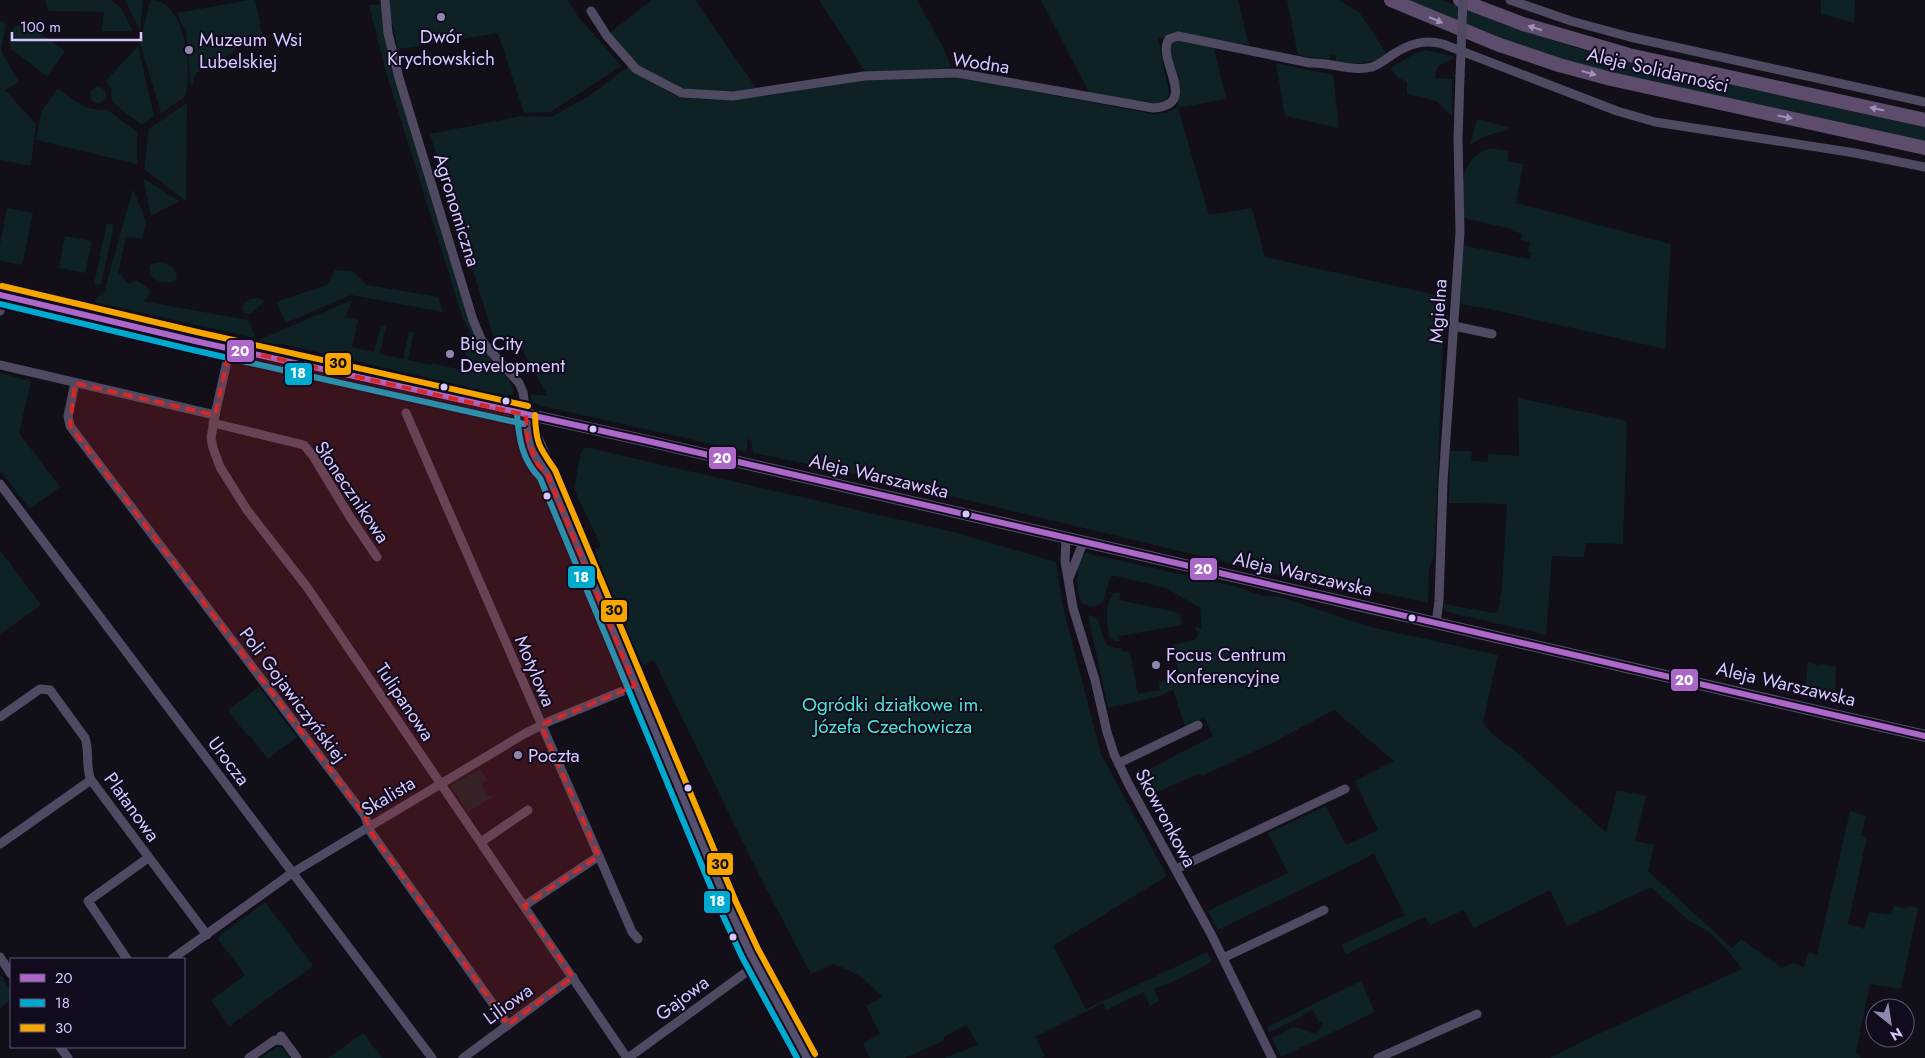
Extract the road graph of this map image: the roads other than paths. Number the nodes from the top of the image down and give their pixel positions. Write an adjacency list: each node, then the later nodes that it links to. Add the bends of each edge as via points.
1 (385, 0): 18 (street, Agronomiczna, via 388,33 399,78 473,320 486,346 519,383)
2 (1391, 0): 8 (main road, Aleja Solidarności, one-way to 8, via 1489,41 1602,77)
3 (1461, 0): 7 (main road, Aleja Solidarności, one-way to 3, via 1629,55 1544,31); 12 (street, Mgielna, bridge, via 1460,232)
4 (1510, 0): 6 (street, via 1571,22 1630,37)
5 (592, 11): 9 (street, Wodna, via 607,36 636,70 682,93 733,96 864,76 957,73 1164,108 1175,96 1176,89 1166,48 1169,39 1178,36 1310,63 1356,68 1371,67 1412,44 1435,42 1617,111 1655,122)
6 (1925, 102)
7 (1925, 120)
8 (1925, 148)
9 (1925, 167)
10 (2, 295): 11 (street); 14 (street, Aleja Warszawska)
11 (0, 311)
12 (1454, 326): 13 (street); 25 (street, Mgielna)
13 (1492, 334)
14 (230, 348): 18 (street, Aleja Warszawska); 19 (street, Tulipanowa)
15 (0, 366): 16 (street, Słonecznikowa)
16 (75, 383): 19 (street, Słonecznikowa); 36 (street, Poli Gojawiczyńskiej, via 68,416 70,426 352,798 365,816)
17 (406, 413): 28 (street, Motylowa)
18 (526, 414): 21 (street, Aleja Warszawska); 26 (street, via 548,464 546,473)
19 (214, 419): 23 (street, Słonecznikowa, via 304,445); 33 (street, Tulipanowa, via 211,438 216,458 234,490 307,586)
20 (0, 484): 42 (street, Urocza)
21 (1066, 539): 22 (street, Aleja Warszawska); 24 (street, Skowronkowa)
22 (1083, 543): 24 (street); 25 (street, Aleja Warszawska)
23 (377, 557)
24 (1068, 580): 31 (street, Skowronkowa, via 1107,732)
25 (1436, 623): 30 (street, Aleja Warszawska)
26 (635, 686): 28 (street, Skalista); 51 (street)
27 (0, 717): 32 (street, Platanowa, via 40,689 50,690 85,738)
28 (541, 725): 33 (street, Skalista); 39 (street, Motylowa)
29 (1198, 725): 31 (street)
30 (1925, 736)
31 (1119, 763): 41 (street, Skowronkowa)
32 (91, 780): 38 (street); 40 (street, Platanowa)
33 (441, 784): 36 (street, Skalista); 37 (street, Tulipanowa)
34 (1345, 789): 41 (street)
35 (528, 810): 37 (street)
36 (368, 827): 42 (street, Skalista); 55 (street, Poli Gojawiczyńskiej)
37 (482, 842): 43 (street, Tulipanowa)
38 (0, 844)
39 (599, 856): 43 (street); 46 (street, Motylowa)
40 (148, 858): 45 (street, Platanowa); 48 (street, via 88,901)
41 (1176, 869): 50 (street, Skowronkowa)
42 (292, 873): 45 (street, Skalista); 59 (street, Urocza)
43 (524, 906): 53 (street, Tulipanowa)
44 (1324, 910): 50 (street)
45 (207, 935): 49 (street, Skalista)
46 (638, 939)
47 (0, 957): 52 (street)
48 (126, 958)
49 (173, 958)
50 (1223, 958): 56 (street, Skowronkowa)
51 (756, 965): 61 (street, Gajowa); 62 (street)
52 (10, 972)
53 (573, 977): 55 (street, Liliowa); 61 (street, Tulipanowa)
54 (1477, 1014): 63 (street)
55 (508, 1025): 60 (street, Liliowa)
56 (1269, 1057)
57 (249, 1058): 58 (street, via 282,1038)
58 (297, 1058)
59 (432, 1058)
60 (463, 1058)
61 (628, 1058)
62 (807, 1058)
63 (1378, 1058)

